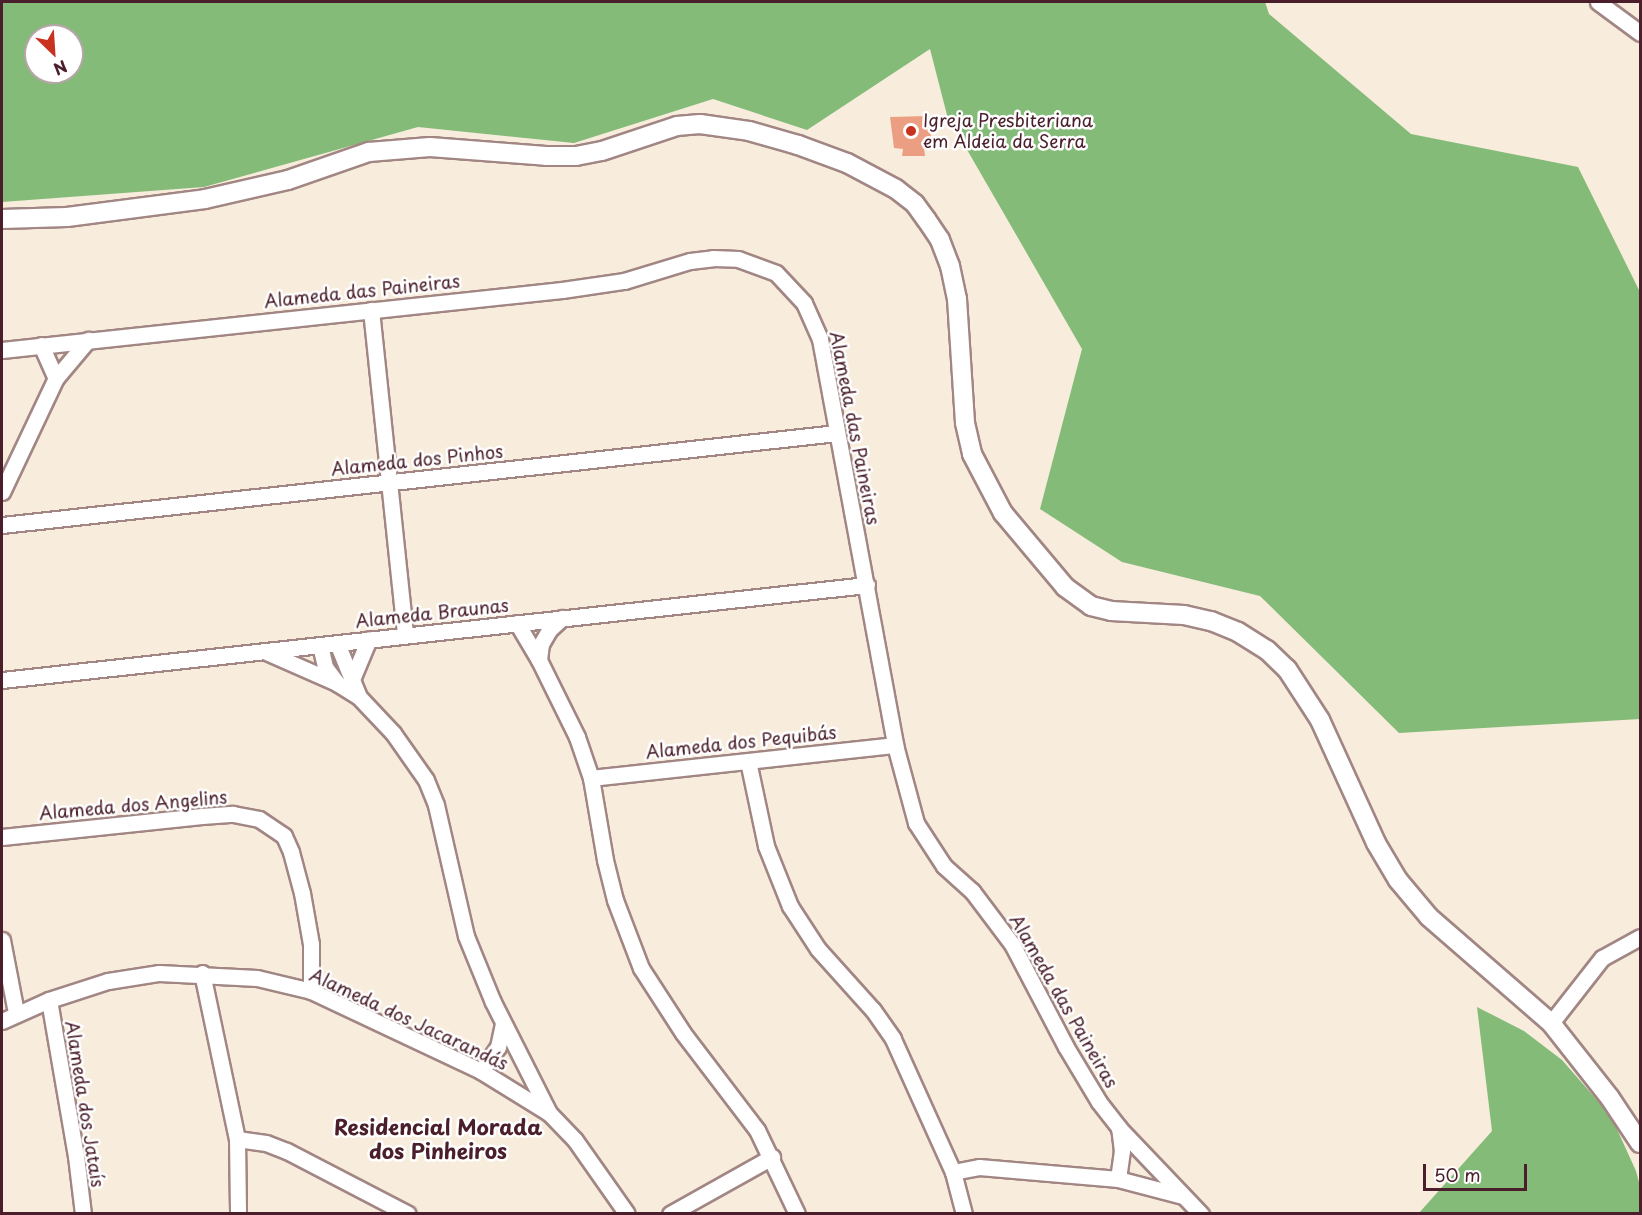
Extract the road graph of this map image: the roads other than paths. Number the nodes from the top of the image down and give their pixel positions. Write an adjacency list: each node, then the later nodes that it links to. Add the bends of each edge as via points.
1 (1598, 2): 2 (street)
2 (1641, 33)
3 (2, 219): 35 (street, via 67,217 205,199 288,180 369,152 430,147 576,156 677,126 700,124 749,131 847,163 896,189 915,204 940,240 957,299 965,423 972,454 1003,513 1044,565 1091,606 1211,621 1267,650 1306,695 1376,843 1398,880 1430,917)
4 (371, 310): 5 (street, Alameda das Paineiras); 9 (street, Alameda das Paineiras, via 562,290 624,281 690,261 738,259 776,273 804,303 820,339); 10 (street)
5 (88, 340): 6 (street, Alameda das Paineiras); 8 (street)
6 (41, 345): 7 (street, Alameda das Paineiras); 8 (street)
7 (2, 350)
8 (56, 378): 11 (street)
9 (837, 433): 10 (street, Alameda dos Pinhos); 13 (street, Alameda das Paineiras)
10 (388, 483): 12 (street, Alameda dos Pinhos); 16 (street)
11 (2, 492)
12 (2, 525)
13 (867, 585): 14 (street, Alameda Braunas); 24 (street, Alameda das Paineiras)
14 (562, 618): 15 (street, Alameda Braunas); 21 (street, via 545,637)
15 (517, 623): 16 (street, Alameda Braunas); 21 (street)
16 (405, 635): 17 (street, Alameda Braunas)
17 (369, 639): 18 (street, Alameda Braunas); 23 (street)
18 (337, 643): 19 (street, Alameda Braunas); 23 (street)
19 (320, 645): 20 (street, Alameda Braunas); 23 (street, via 326,667)
20 (263, 651): 22 (street, Alameda Braunas); 23 (street)
21 (539, 660): 26 (street, via 569,719)
22 (2, 680)
23 (345, 680): 36 (street, via 393,733 426,780 436,805 466,936)
24 (895, 745): 25 (street, Alameda dos Pequibás); 41 (street, Alameda das Paineiras, via 916,823 929,847 972,891 1012,944 1066,1047)
25 (748, 761): 26 (street, Alameda dos Pequibás); 46 (street, via 766,846 790,906 818,949 873,1010 893,1039)
26 (591, 778): 44 (street, via 615,900 641,968 683,1033 757,1130)
27 (2, 837): 31 (street, Alameda dos Angelins, via 202,816 233,814 259,819 284,836 291,852 311,944)
28 (1641, 938): 35 (street, via 1602,958)
29 (2, 940): 33 (street)
30 (202, 973): 31 (street, Alameda dos Jacarandás, via 257,978); 32 (street, Alameda dos Jacarandás, via 159,973 108,981); 42 (street)
31 (311, 991): 38 (street, Alameda dos Jacarandás)
32 (49, 1000): 33 (street, Alameda dos Jacarandás); 50 (street, Alameda dos Jataís)
33 (16, 1013): 34 (street, Alameda dos Jacarandás)
34 (2, 1021)
35 (1551, 1023): 43 (street)
36 (503, 1024): 37 (street); 38 (street, via 498,1047)
37 (521, 1056): 39 (street, via 517,1075); 40 (street)
38 (482, 1071): 39 (street, Alameda dos Jacarandás)
39 (506, 1085): 40 (street, Alameda dos Jacarandás)
40 (549, 1113): 53 (street, via 575,1140)
41 (1119, 1128): 45 (street, Alameda das Paineiras); 47 (street, via 1122,1151)
42 (237, 1139): 51 (street); 52 (street, via 287,1151)
43 (1641, 1143)
44 (771, 1157): 54 (street); 55 (street)
45 (1155, 1165): 48 (street); 49 (street, Alameda das Paineiras)
46 (953, 1172): 47 (street, via 979,1167); 56 (street)
47 (1118, 1179): 48 (street)
48 (1144, 1186): 49 (street)
49 (1184, 1196): 57 (street, Alameda das Paineiras)
50 (83, 1214)
51 (238, 1214)
52 (408, 1214)
53 (627, 1214)
54 (670, 1214)
55 (797, 1214)
56 (964, 1214)
57 (1201, 1214)

